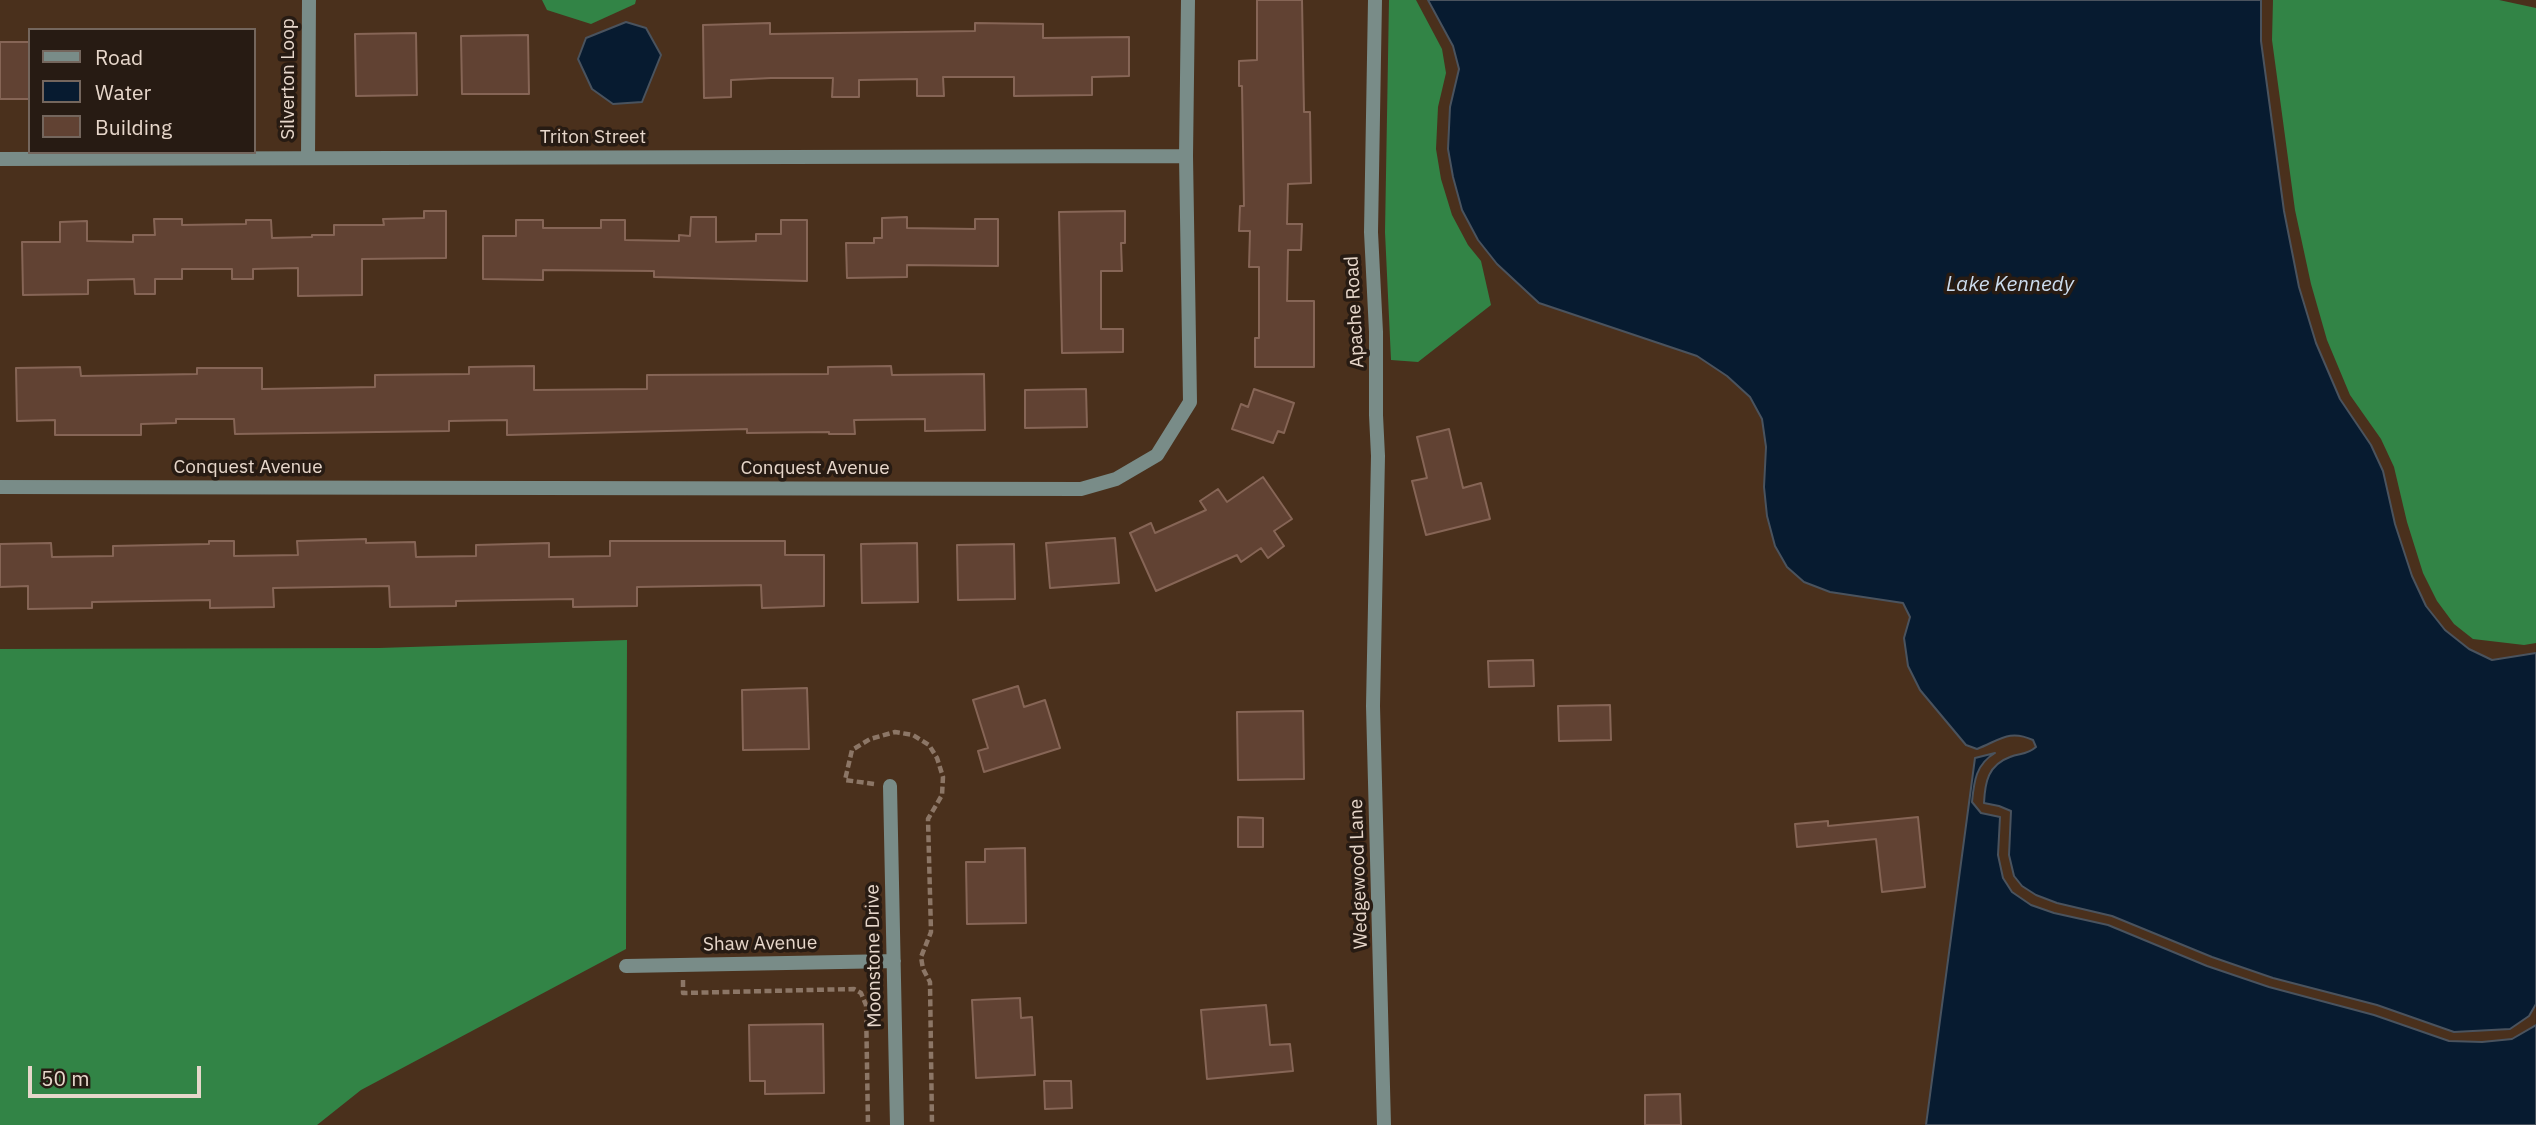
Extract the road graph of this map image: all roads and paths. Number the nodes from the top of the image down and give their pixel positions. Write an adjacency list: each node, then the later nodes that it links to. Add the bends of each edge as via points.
1 (309, 0): 5 (street, Silverton Loop)
2 (1188, 0): 4 (street, Conquest Avenue)
3 (1376, 0): 8 (street, Apache Road, via 1371,232 1378,456)
4 (1186, 156): 5 (street, Triton Street); 7 (street, Conquest Avenue, via 1190,402 1157,455 1116,479 1081,489)
5 (308, 158): 6 (street, Triton Street)
6 (0, 159)
7 (0, 487)
8 (1374, 622): 16 (street, Wedgewood Lane)
9 (890, 786): 10 (street, Moonstone Drive); 15 (path, via 845,780 852,750 895,732 913,735 929,745 943,777 942,795 928,819 931,932 921,957 930,982)
10 (894, 961): 11 (street, Shaw Avenue); 14 (street, Moonstone Drive)
11 (682, 965): 12 (street, Shaw Avenue); 13 (path, via 683,993 854,989 861,993 866,1005)
12 (626, 966)
13 (868, 1125)
14 (897, 1125)
15 (932, 1125)
16 (1384, 1125)

